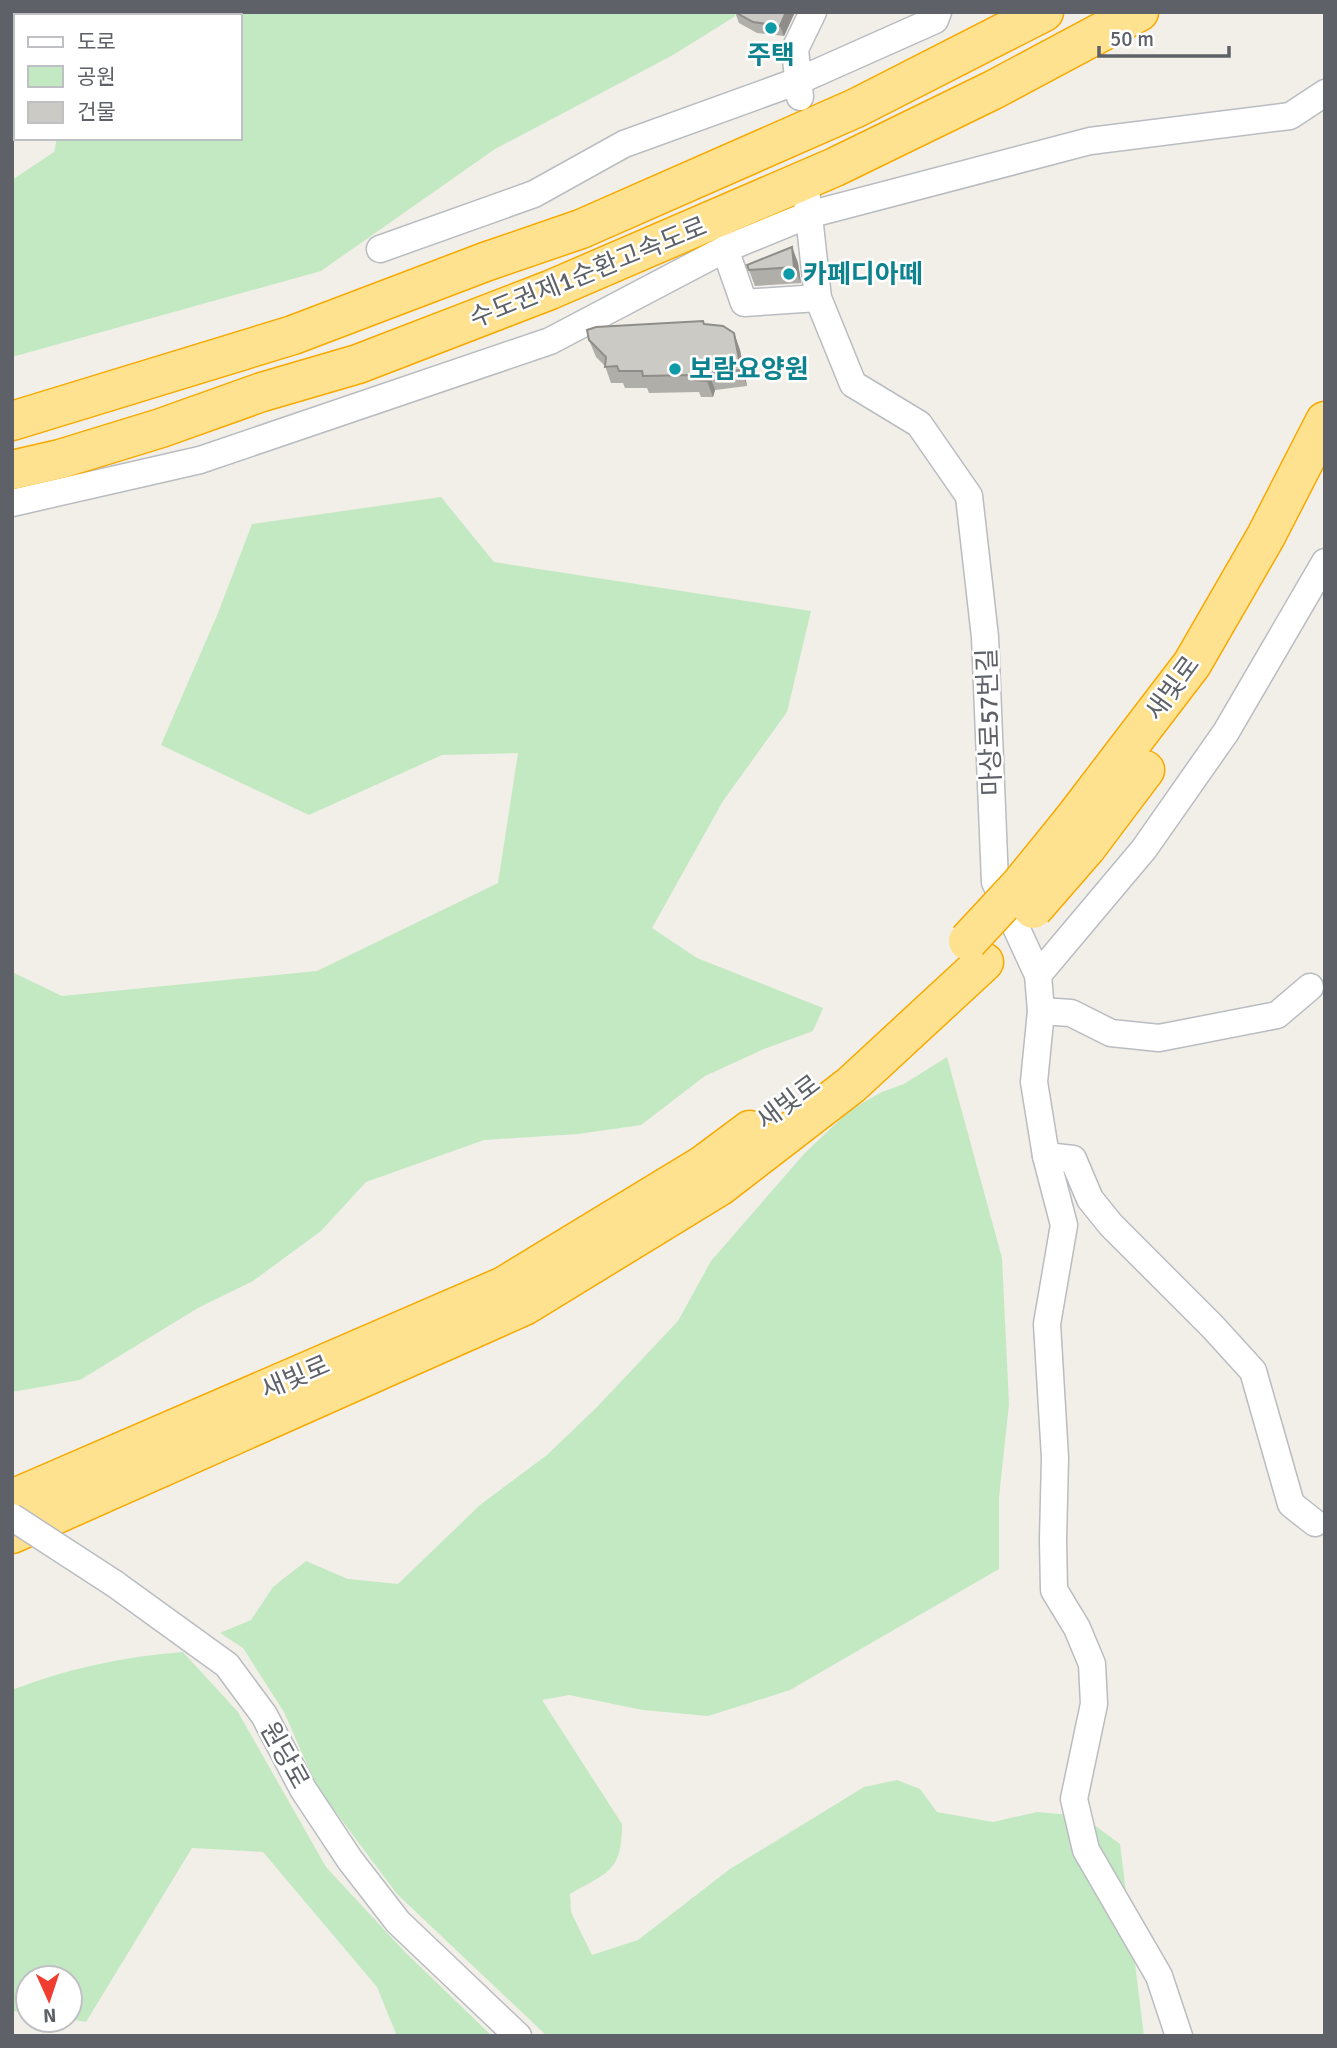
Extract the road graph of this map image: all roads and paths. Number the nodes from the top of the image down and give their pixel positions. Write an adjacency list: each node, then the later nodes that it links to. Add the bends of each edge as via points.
1 (813, 12): 5 (street, via 795,49)
2 (938, 12): 5 (street, via 935,20)
3 (1044, 12): 11 (highway, 수도권제1순환고속도로, via 856,108 581,229 293,335)
4 (1139, 12): 13 (highway, 수도권제1순환고속도로, via 835,167 550,290 358,364 262,391 98,448)
5 (799, 89): 8 (street, via 624,144 534,194)
6 (1325, 93): 7 (street, via 1290,116 1090,141)
7 (808, 206): 9 (street); 10 (street, 마상로57번길)
8 (380, 249)
9 (725, 249): 10 (street, via 744,303); 15 (street, via 550,341 200,460)
10 (818, 298): 19 (street, 마상로57번길, via 853,384 919,424 969,496 985,637 995,882)
11 (12, 421)
12 (1325, 421): 17 (highway, 새빛로, via 1192,664)
13 (12, 470)
14 (1325, 480): 17 (highway, 새빛로, via 1217,674)
15 (12, 503)
16 (1325, 562): 19 (street, via 1219,743 1144,849)
17 (1080, 834): 18 (highway, 새빛로, bridge, via 1020,885)
18 (976, 951): 23 (highway, 새빛로, via 714,1157 505,1286); 26 (highway, 새빛로, via 851,1085 720,1186 524,1306)
19 (1038, 975): 21 (street, 마상로57번길)
20 (1310, 987): 21 (street, via 1277,1015 1159,1038 1111,1033 1071,1013)
21 (1041, 1011): 22 (street, 마상로57번길, via 1034,1082)
22 (1046, 1156): 25 (street, via 1073,1159 1090,1199 1111,1226 1253,1371 1291,1504); 28 (street, 마상로57번길, via 1064,1225 1047,1324 1055,1458 1054,1590 1092,1664 1094,1704 1074,1799 1086,1850 1159,1976)
23 (12, 1499)
24 (12, 1517): 27 (street, 원당로, bridge, via 116,1584 227,1665 264,1715 303,1789 398,1922)
25 (1315, 1523)
26 (12, 1534)
27 (517, 2036)
28 (1179, 2036)

